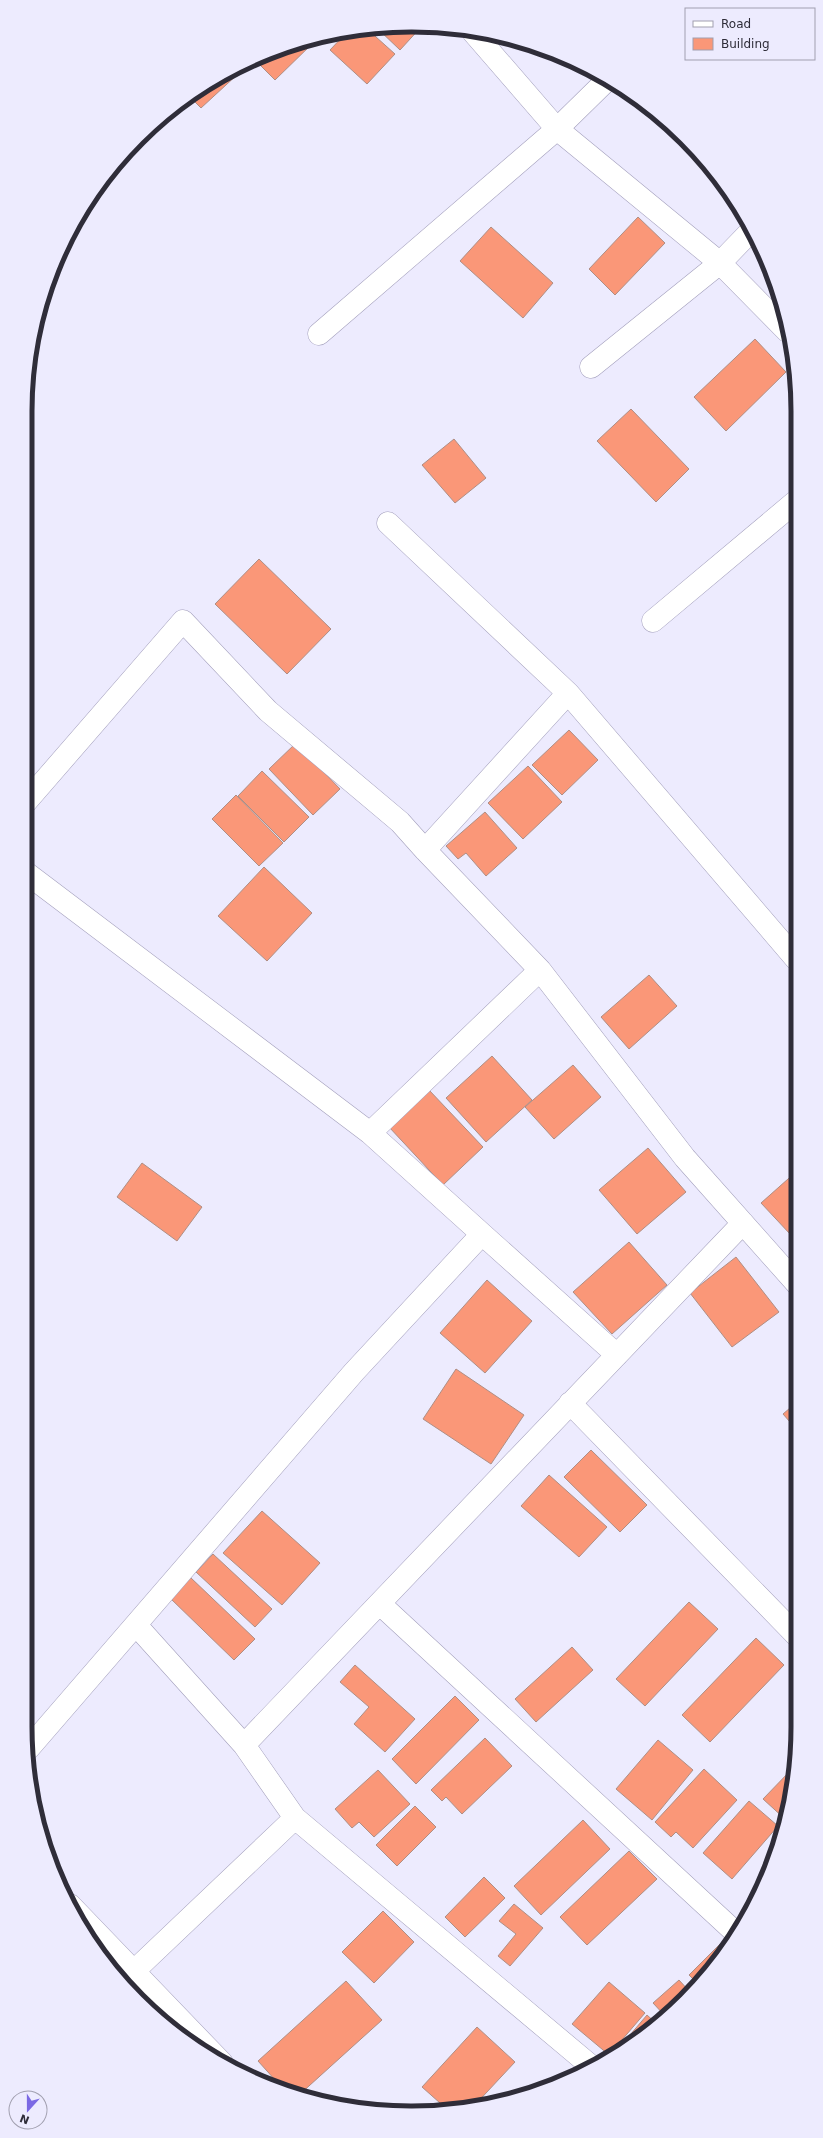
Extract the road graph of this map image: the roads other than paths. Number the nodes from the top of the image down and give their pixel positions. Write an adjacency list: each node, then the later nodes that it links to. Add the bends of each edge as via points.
1 (478, 38): 3 (street)
2 (603, 84): 3 (street)
3 (557, 129): 5 (street); 7 (street)
4 (747, 236): 5 (street)
5 (720, 263): 6 (street); 8 (street)
6 (781, 325)
7 (319, 334)
8 (591, 367)
9 (791, 505): 11 (street)
10 (388, 523): 12 (street)
11 (653, 621)
12 (568, 693): 14 (street); 16 (street)
13 (32, 795): 14 (street, via 183,621 268,711 400,822)
14 (425, 850): 17 (street)
15 (32, 877): 18 (street)
16 (791, 953)
17 (540, 970): 18 (street); 19 (street, via 686,1158)
18 (370, 1133): 20 (street)
19 (743, 1223): 21 (street); 22 (street)
20 (482, 1234): 22 (street); 25 (street, via 354,1372)
21 (791, 1277)
22 (617, 1355): 23 (street)
23 (570, 1403): 24 (street); 26 (street)
24 (380, 1604): 28 (street); 31 (street)
25 (136, 1625): 27 (street); 28 (street)
26 (791, 1630)
27 (33, 1743)
28 (244, 1745): 29 (street)
29 (295, 1818): 32 (street); 34 (street)
30 (87, 1923): 32 (street)
31 (732, 1929)
32 (134, 1971): 33 (street)
33 (203, 2043)
34 (588, 2062)

